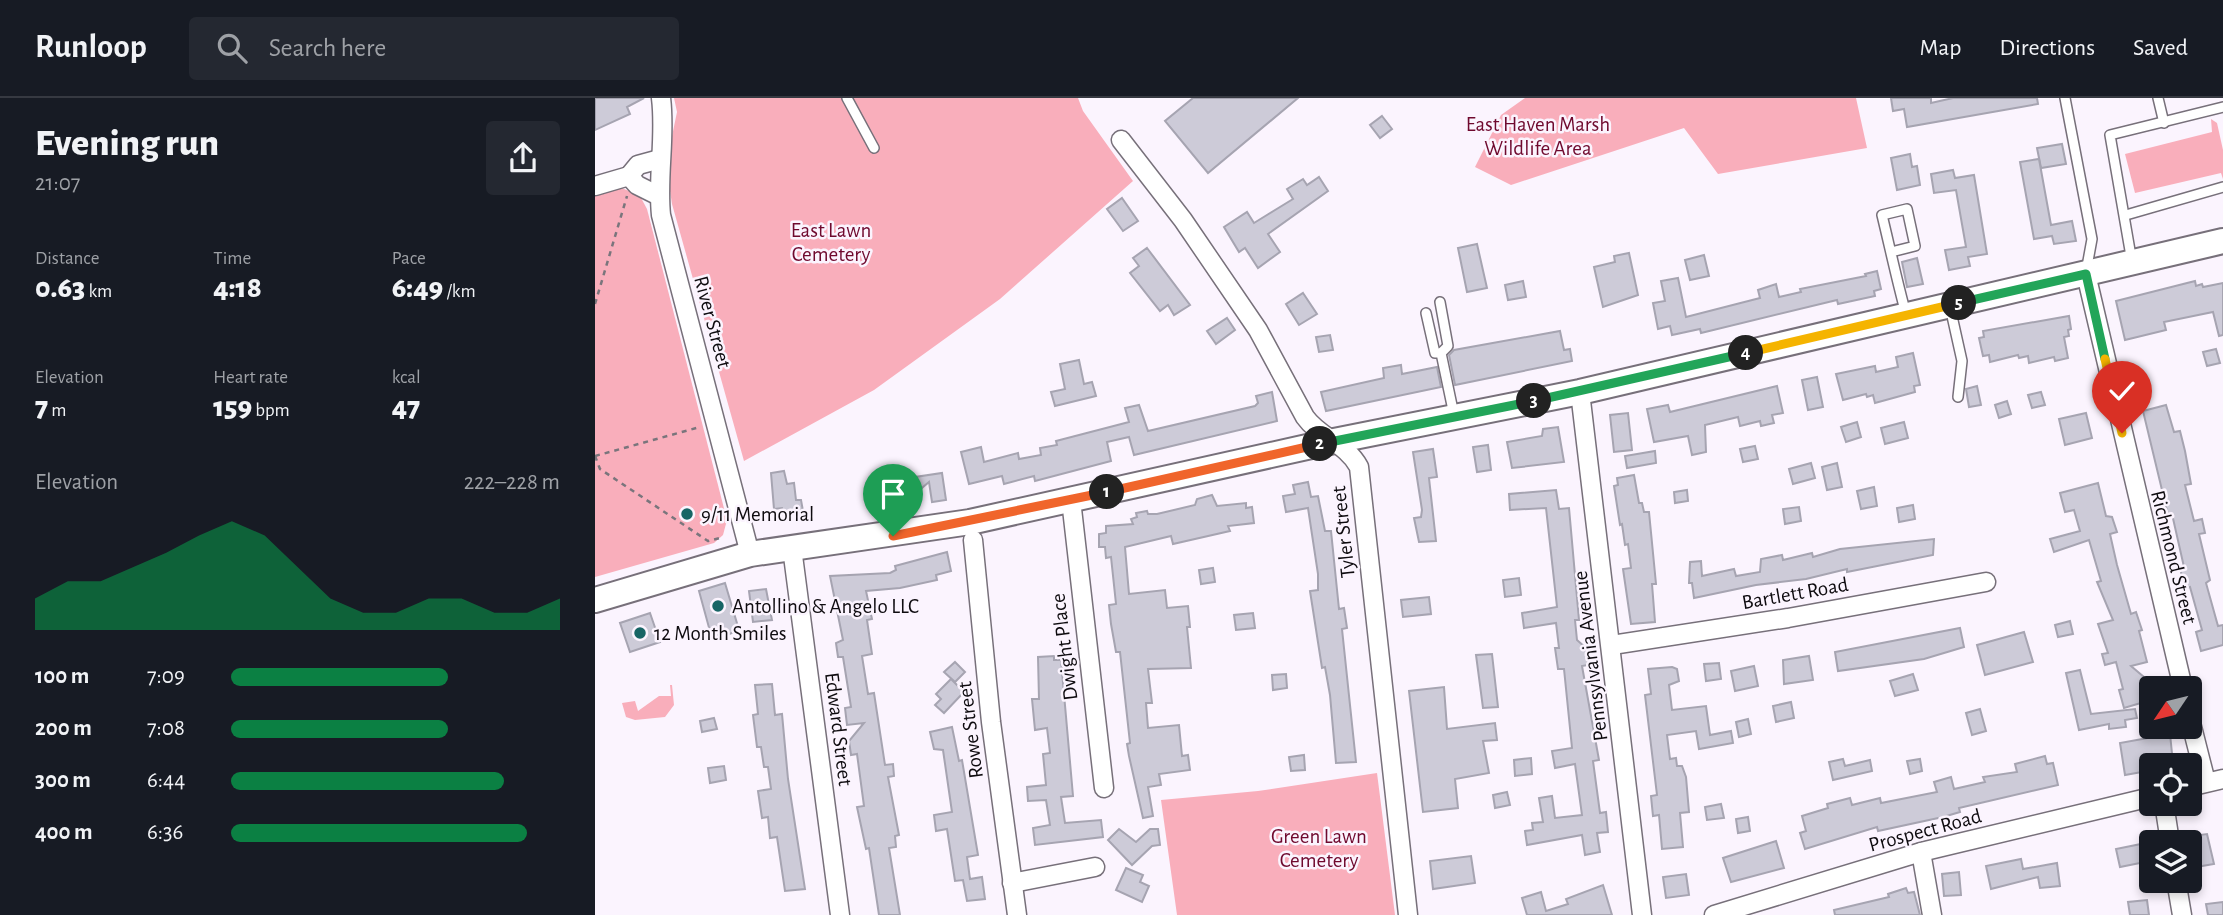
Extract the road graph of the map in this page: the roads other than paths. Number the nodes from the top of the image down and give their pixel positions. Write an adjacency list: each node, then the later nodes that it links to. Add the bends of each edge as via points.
1 (661, 98): 9 (street, River Street, via 665,124)
2 (847, 98): 8 (lane)
3 (2065, 98): 18 (lane, via 2092,239)
4 (2158, 98): 6 (lane)
5 (2223, 107): 6 (lane)
6 (2164, 123): 14 (lane, via 2110,135)
7 (1121, 140): 27 (street, Tyler Street, via 1258,330 1312,427)
8 (874, 148)
9 (660, 159): 10 (street, via 638,165); 13 (street, River Street)
10 (629, 176): 11 (street); 13 (street)
11 (595, 186)
12 (2223, 187): 14 (lane)
13 (659, 196): 31 (street, River Street)
14 (2126, 215): 17 (lane)
15 (2223, 241): 17 (main road)
16 (1891, 252): 16 (lane, via 1882,215 1907,209 1915,246); 22 (lane)
17 (2133, 264): 18 (main road)
18 (2086, 274): 20 (main road); 35 (street, Richmond Street)
19 (1440, 302): 23 (lane, via 1448,346)
20 (1950, 305): 22 (main road); 25 (lane, via 1962,361)
21 (1426, 313): 23 (lane, via 1435,353)
22 (1907, 315): 24 (main road)
23 (1441, 353): 26 (lane)
24 (1580, 392): 26 (main road); 34 (street, Pennsylvania Avenue)
25 (1958, 397)
26 (1454, 417): 27 (main road)
27 (1334, 441): 28 (main road); 46 (street, Tyler Street, via 1351,453 1359,467)
28 (1071, 500): 30 (main road, via 893,536); 38 (street, Dwight Place)
29 (972, 540): 42 (street, Rowe Street)
30 (792, 548): 31 (main road); 44 (street, Edward Street)
31 (750, 554): 33 (main road)
32 (1986, 582): 34 (street, Bartlett Road)
33 (595, 600)
34 (1612, 645): 47 (street, Pennsylvania Avenue)
35 (2180, 676)
36 (2195, 739): 37 (street)
37 (2206, 782)
38 (1104, 788)
39 (2139, 800): 40 (street, Prospect Road)
40 (1921, 852): 48 (street, Prospect Road); 49 (street)
41 (1095, 867): 42 (street)
42 (1012, 883): 45 (street, Rowe Street)
43 (2178, 893): 50 (street)
44 (841, 915)
45 (1017, 915)
46 (1408, 915)
47 (1642, 915)
48 (1714, 915)
49 (1932, 915)
50 (2182, 915)

